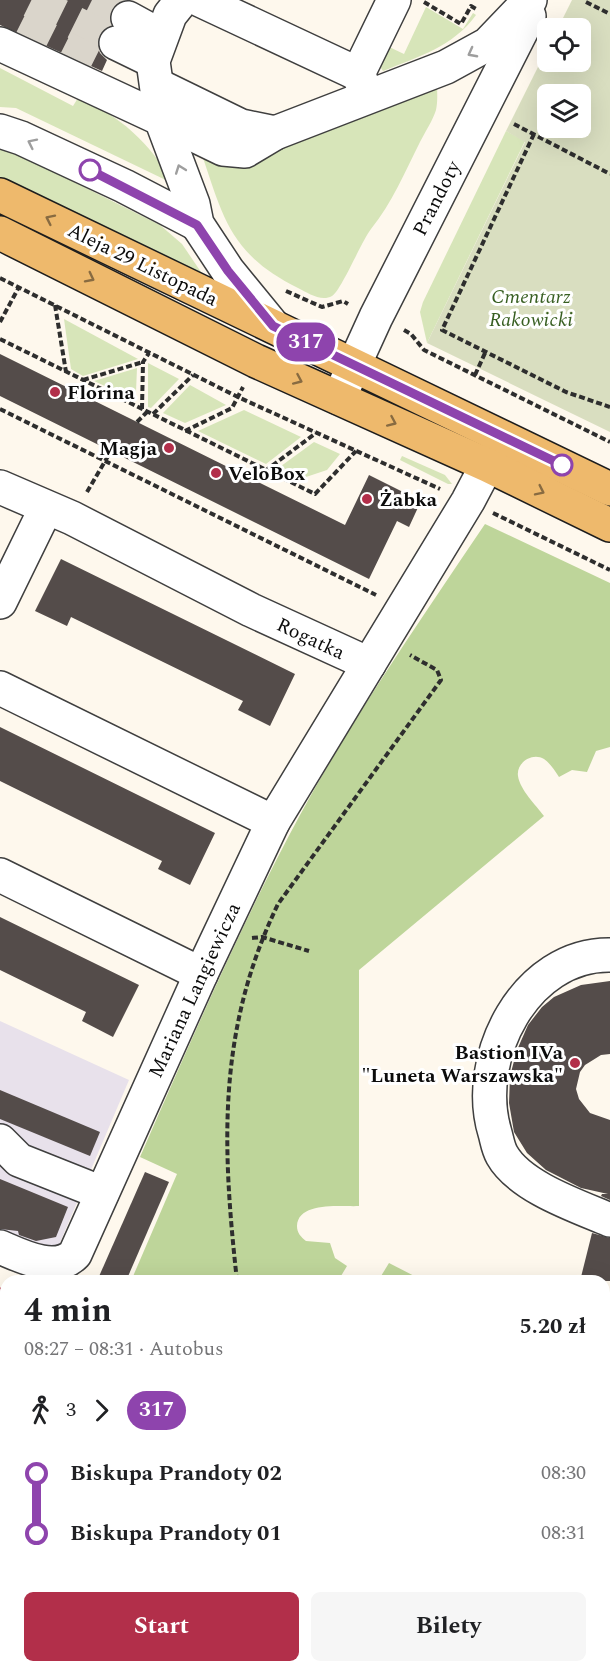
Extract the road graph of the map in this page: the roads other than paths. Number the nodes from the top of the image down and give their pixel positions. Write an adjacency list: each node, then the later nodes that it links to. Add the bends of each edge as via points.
1 (200, 0): 8 (street)
2 (394, 0): 8 (street)
3 (530, 0): 8 (street, one-way to 8, via 488,44 446,67)
4 (537, 0): 14 (street, Prandoty)
5 (122, 32): 7 (street); 7 (street)
6 (8, 42): 7 (street)
7 (163, 59): 8 (street, via 241,126 275,133); 11 (street, one-way to 7)
8 (363, 85)
9 (0, 131): 11 (street, one-way to 9, via 124,186)
10 (0, 195): 13 (main road, Aleja 29 Listopada, one-way to 10)
11 (197, 225): 13 (street)
12 (0, 233): 15 (main road, Aleja 29 Listopada, one-way to 15, via 256,361)
13 (273, 326): 14 (main road, Aleja 29 Listopada)
14 (354, 366): 15 (street, Prandoty); 18 (main road, Aleja 29 Listopada)
15 (339, 398): 16 (main road, Aleja 29 Listopada, one-way to 16)
16 (487, 465): 20 (main road, Aleja 29 Listopada, one-way to 20); 22 (street, Rogatka)
17 (0, 487): 19 (street, Rogatka)
18 (610, 489)
19 (59, 513): 21 (street); 22 (street, Rogatka, via 251,610)
20 (610, 525)
21 (0, 602)
22 (369, 664): 24 (street, Mariana Langiewicza)
23 (0, 688): 24 (street)
24 (273, 822): 27 (street, Mariana Langiewicza)
25 (0, 875): 27 (street)
26 (610, 955): 30 (street, via 572,960 539,983 521,1002 506,1025 492,1060 490,1118 501,1154 516,1173)
27 (201, 974): 29 (street, Mariana Langiewicza)
28 (0, 1141): 29 (street, via 19,1160)
29 (102, 1193): 31 (street, Mariana Langiewicza, via 69,1260 51,1264)
30 (610, 1221)
31 (0, 1246)

